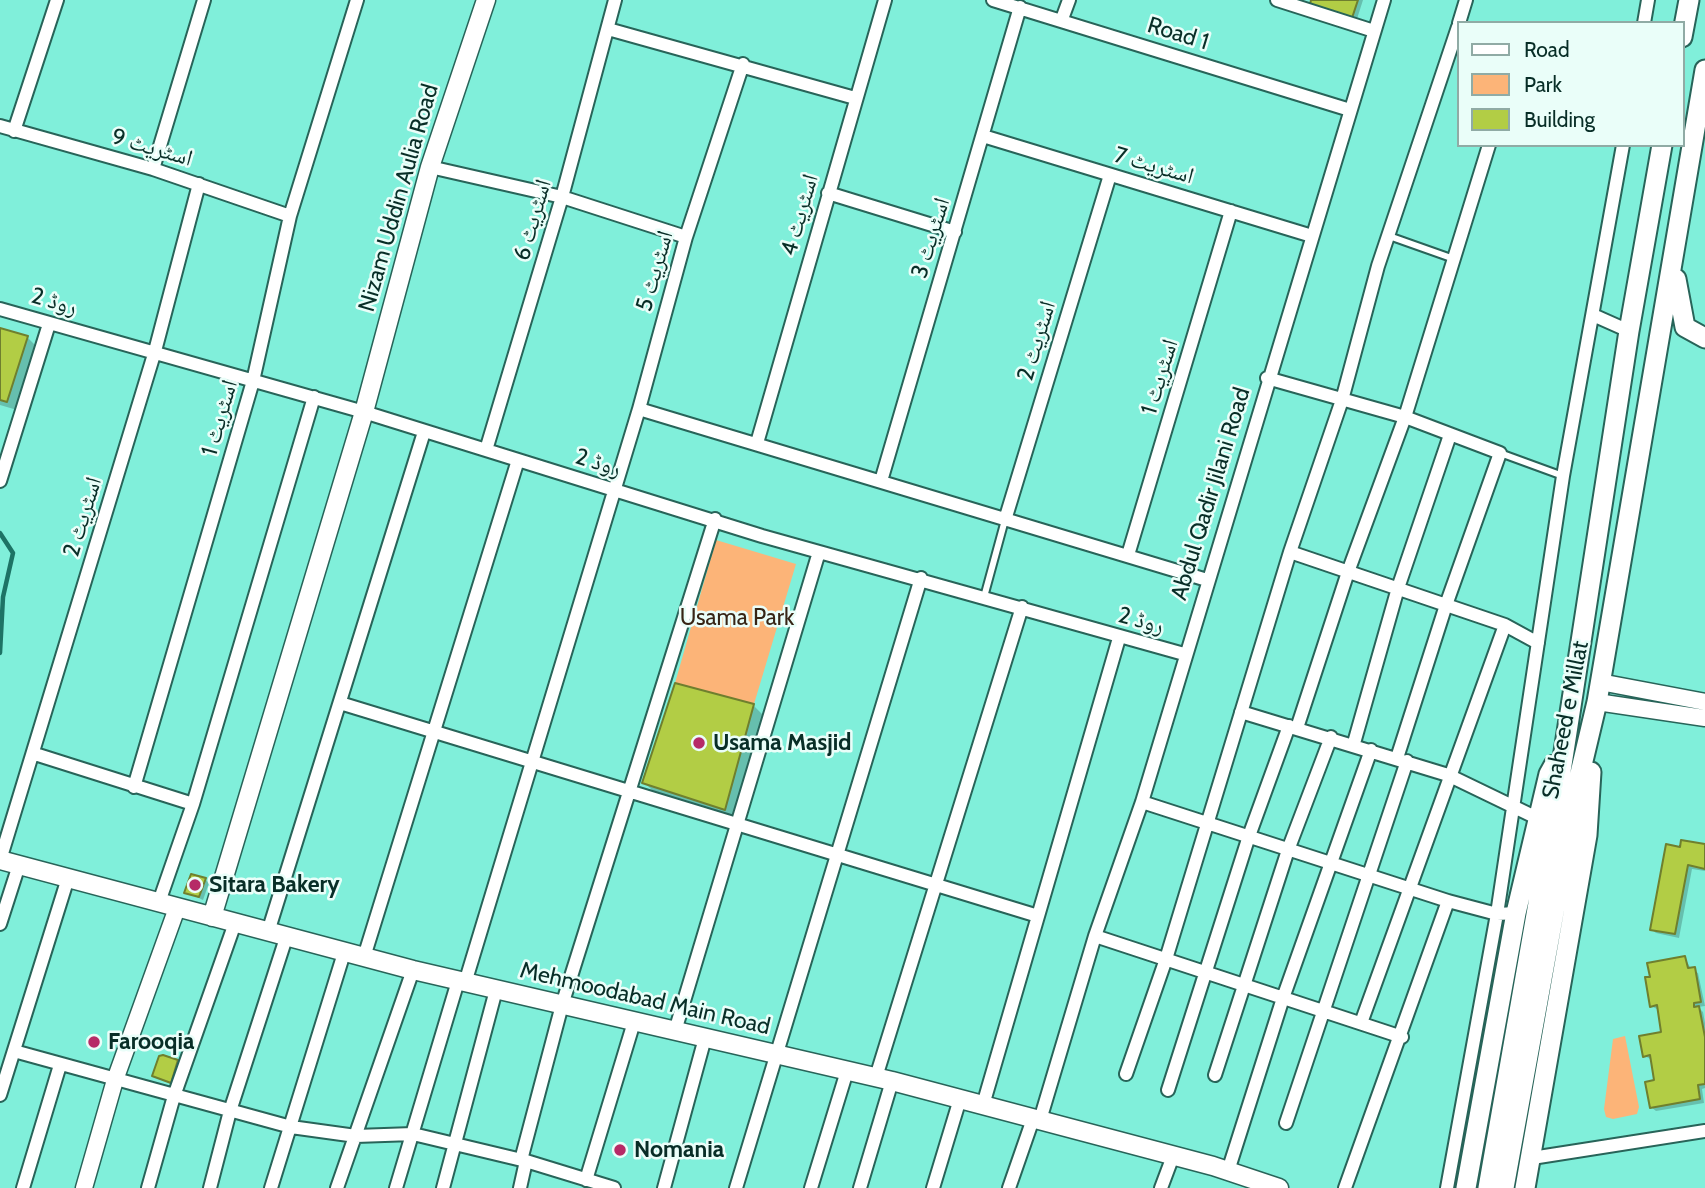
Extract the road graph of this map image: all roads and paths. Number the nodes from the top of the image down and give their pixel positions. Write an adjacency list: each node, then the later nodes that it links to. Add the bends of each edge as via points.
1 (57, 0): 27 (street)
2 (204, 0): 33 (street)
3 (357, 0): 39 (street, اسٹریٹ 1)
4 (486, 0): 32 (main road, Nizam Uddin Aulia Road)
5 (615, 0): 19 (street, اسٹریٹ 6)
6 (885, 0): 24 (street, اسٹریٹ 4)
7 (993, 0): 14 (street, Road 1)
8 (1069, 0): 15 (street)
9 (1278, 0): 20 (street)
10 (1384, 0): 20 (street, Abdul Qadir Jilani Road)
11 (1466, 0): 16 (street)
12 (1648, 0): 17 (street)
13 (1689, 0): 18 (main road)
14 (1020, 7): 15 (street, Road 1); 28 (street, اسٹریٹ 3)
15 (1062, 19): 25 (street, Road 1)
16 (1460, 21)
17 (1644, 21)
18 (1684, 26)
19 (608, 29): 22 (street); 37 (street, اسٹریٹ 6)
20 (1374, 31): 25 (street, Abdul Qadir Jilani Road)
21 (1455, 53): 42 (street)
22 (743, 64): 24 (street); 43 (street, اسٹریٹ 5)
23 (1705, 70): 45 (main road, Shaheed e Millat)
24 (855, 98): 36 (street, اسٹریٹ 4)
25 (1350, 110): 41 (street, Abdul Qadir Jilani Road)
26 (0, 126): 27 (street, اسٹریٹ 9)
27 (14, 131): 33 (street, اسٹریٹ 9)
28 (983, 136): 34 (street, اسٹریٹ 7); 40 (street, اسٹریٹ 3)
29 (1488, 147): 44 (street)
30 (1623, 147): 47 (street)
31 (1662, 147): 49 (main road, Shaheed e Millat)
32 (430, 167): 37 (street); 57 (main road, Nizam Uddin Aulia Road)
33 (153, 169): 35 (street, اسٹریٹ 9)
34 (1110, 175): 38 (street, اسٹریٹ 7); 70 (street, اسٹریٹ 2)
35 (199, 184): 39 (street, اسٹریٹ 9); 51 (street, اسٹریٹ 2)
36 (828, 193): 40 (street); 61 (street, اسٹریٹ 4)
37 (562, 197): 43 (street); 62 (street, اسٹریٹ 6)
38 (1231, 211): 41 (street, اسٹریٹ 7); 73 (street, اسٹریٹ 1)
39 (290, 216): 53 (street, اسٹریٹ 1)
40 (955, 232): 67 (street, اسٹریٹ 3)
41 (1312, 236): 52 (street, Abdul Qadir Jilani Road)
42 (1389, 236): 44 (lane); 55 (street)
43 (686, 237): 56 (street, اسٹریٹ 5)
44 (1454, 258): 58 (street)
45 (1674, 261): 50 (main road, via 1685,327); 85 (main road, Shaheed e Millat)
46 (0, 309): 48 (street, روڈ 2)
47 (1593, 315): 49 (street); 65 (street)
48 (49, 324): 51 (street, روڈ 2); 66 (street)
49 (1629, 331): 100 (main road, Shaheed e Millat)
50 (1705, 338)
51 (155, 351): 53 (street, روڈ 2); 101 (street, اسٹریٹ 2)
52 (1267, 378): 55 (street); 76 (street, Abdul Qadir Jilani Road)
53 (253, 380): 54 (street, روڈ 2); 106 (street, اسٹریٹ 1)
54 (314, 397): 57 (street, روڈ 2); 109 (street)
55 (1342, 400): 58 (street); 72 (street)
56 (639, 409): 61 (street); 68 (street, اسٹریٹ 5)
57 (364, 412): 59 (street, روڈ 2); 129 (main road, Nizam Uddin Aulia Road)
58 (1405, 417): 60 (street); 74 (street)
59 (424, 432): 62 (street, روڈ 2); 89 (street)
60 (1450, 435): 63 (street); 77 (street)
61 (757, 443): 67 (street)
62 (486, 450): 64 (street, روڈ 2)
63 (1500, 453): 65 (lane); 79 (street)
64 (518, 460): 68 (street, روڈ 2); 95 (street)
65 (1563, 477): 83 (street)
66 (0, 481)
67 (880, 481): 70 (street)
68 (615, 491): 69 (street, روڈ 2); 103 (street, اسٹریٹ 5)
69 (715, 519): 71 (street, روڈ 2); 107 (street)
70 (1005, 520): 73 (street); 78 (lane)
71 (818, 552): 75 (street, روڈ 2); 113 (street)
72 (1290, 552): 74 (street); 92 (street)
73 (1128, 555): 76 (street)
74 (1348, 572): 77 (street); 94 (street)
75 (921, 578): 78 (street, روڈ 2); 116 (street)
76 (1207, 580): 84 (street, Abdul Qadir Jilani Road)
77 (1398, 589): 79 (street); 97 (street)
78 (984, 597): 80 (street, روڈ 2)
79 (1446, 605): 81 (street); 102 (street)
80 (1022, 607): 82 (street, روڈ 2); 122 (street)
81 (1505, 625): 83 (street); 104 (street)
82 (1119, 638): 84 (street, روڈ 2); 128 (street)
83 (1538, 643): 110 (street)
84 (1184, 654): 108 (street, Abdul Qadir Jilani Road)
85 (1600, 682): 86 (street); 87 (main road, Shaheed e Millat)
86 (1642, 690): 90 (street); 91 (street)
87 (1597, 702): 91 (street); 99 (main road, Shaheed e Millat)
88 (1705, 702): 90 (street)
89 (341, 703): 95 (street); 132 (street)
90 (1685, 707): 91 (street); 93 (street)
91 (1639, 708)
92 (1241, 712): 94 (street); 112 (street)
93 (1705, 718)
94 (1293, 727): 96 (street); 114 (street)
95 (434, 734): 103 (street); 135 (street)
96 (1331, 737): 97 (street); 115 (street)
97 (1354, 743): 98 (street)
98 (1371, 750): 102 (street); 118 (street)
99 (1584, 752): 105 (main road, Shaheed e Millat); 172 (main road, via 1591,769 1587,835)
100 (1563, 753): 105 (main road, Shaheed e Millat); 111 (main road, via 1549,774)
101 (35, 754): 106 (street); 117 (street, اسٹریٹ 2)
102 (1402, 760): 104 (street); 120 (street)
103 (534, 761): 107 (street); 139 (street, اسٹریٹ 5)
104 (1448, 775): 110 (street); 123 (street)
105 (1568, 785): 197 (main road, Shaheed e Millat); 198 (main road, Shaheed e Millat)
106 (134, 787): 109 (street)
107 (629, 790): 113 (street); 143 (street)
108 (1142, 802): 112 (street); 133 (street, Abdul Qadir Jilani Road)
109 (193, 804): 125 (street)
110 (1514, 808): 111 (street); 127 (street)
111 (1537, 818): 127 (main road)
112 (1206, 822): 114 (street); 136 (street)
113 (738, 824): 116 (street); 147 (street)
114 (1249, 836): 115 (street); 138 (street)
115 (1288, 849): 118 (street); 140 (street)
116 (838, 854): 122 (street); 151 (street)
117 (0, 860): 119 (main road, Mehmoodabad Main Road)
118 (1330, 863): 120 (street); 142 (street)
119 (19, 865): 121 (main road, Mehmoodabad Main Road); 131 (street)
120 (1367, 875): 123 (street); 144 (street)
121 (68, 878): 125 (main road, Mehmoodabad Main Road); 150 (street)
122 (936, 886): 128 (street); 156 (street)
123 (1408, 887): 124 (street); 146 (street)
124 (1448, 901): 127 (street); 148 (street)
125 (159, 902): 126 (main road, Mehmoodabad Main Road)
126 (177, 908): 129 (main road, Mehmoodabad Main Road); 157 (street)
127 (1507, 913): 175 (main road); 196 (street)
128 (1038, 916): 162 (street)
129 (212, 917): 130 (main road, Mehmoodabad Main Road)
130 (235, 923): 132 (main road, Mehmoodabad Main Road); 160 (street)
131 (0, 924)
132 (277, 935): 134 (main road, Mehmoodabad Main Road); 163 (street)
133 (1096, 936): 136 (street); 164 (street, Abdul Qadir Jilani Road)
134 (344, 953): 135 (main road, Mehmoodabad Main Road); 166 (street)
135 (364, 957): 137 (main road, Mehmoodabad Main Road)
136 (1166, 959): 138 (street); 154 (street)
137 (413, 970): 139 (main road, Mehmoodabad Main Road); 169 (street)
138 (1206, 972): 140 (street); 158 (street)
139 (462, 982): 141 (main road, Mehmoodabad Main Road); 168 (street, اسٹریٹ 5)
140 (1244, 985): 142 (street); 155 (street)
141 (496, 990): 143 (main road, Mehmoodabad Main Road); 170 (street)
142 (1283, 998): 144 (street); 174 (street)
143 (562, 1005): 145 (main road, Mehmoodabad Main Road); 173 (street)
144 (1322, 1011): 146 (street); 165 (street)
145 (634, 1022): 147 (main road, Mehmoodabad Main Road); 176 (street)
146 (1360, 1023): 148 (street)
147 (675, 1031): 149 (main road, Mehmoodabad Main Road)
148 (1402, 1037): 195 (street)
149 (705, 1038): 151 (main road, Mehmoodabad Main Road); 187 (street)
150 (14, 1051): 152 (street); 159 (street)
151 (775, 1054): 153 (main road, Mehmoodabad Main Road); 188 (street)
152 (60, 1065): 157 (street); 177 (street)
153 (846, 1071): 156 (main road, Mehmoodabad Main Road); 189 (street)
154 (1126, 1074)
155 (1215, 1075)
156 (884, 1079): 161 (main road, Mehmoodabad Main Road); 190 (street)
157 (115, 1080): 160 (street); 178 (street)
158 (1168, 1090)
159 (0, 1095)
160 (174, 1096): 163 (street); 179 (street)
161 (960, 1099): 162 (main road, Mehmoodabad Main Road); 191 (street)
162 (983, 1105): 164 (main road, Mehmoodabad Main Road)
163 (230, 1111): 166 (street); 180 (street)
164 (1037, 1120): 171 (main road, Mehmoodabad Main Road); 192 (street, Abdul Qadir Jilani Road)
165 (1286, 1123)
166 (291, 1127): 169 (street); 181 (street)
167 (1705, 1131): 172 (street)
168 (412, 1135): 169 (street); 170 (street); 183 (street, اسٹریٹ 5)
169 (356, 1136): 182 (street)
170 (454, 1144): 173 (street); 184 (street)
171 (1173, 1156): 174 (main road, Mehmoodabad Main Road); 193 (street)
172 (1532, 1158): 199 (main road)
173 (524, 1160): 176 (street); 185 (street)
174 (1227, 1171): 194 (main road, Mehmoodabad Main Road)
175 (1470, 1182)
176 (589, 1183): 186 (street)
177 (23, 1188)
178 (84, 1188)
179 (148, 1188)
180 (210, 1188)
181 (271, 1188)
182 (337, 1188)
183 (396, 1188)
184 (443, 1188)
185 (520, 1188)
186 (614, 1188)
187 (664, 1188)
188 (736, 1188)
189 (811, 1188)
190 (860, 1188)
191 (933, 1188)
192 (1009, 1188)
193 (1161, 1188)
194 (1279, 1188)
195 (1345, 1188)
196 (1447, 1188)
197 (1488, 1188)
198 (1504, 1188)
199 (1524, 1188)

